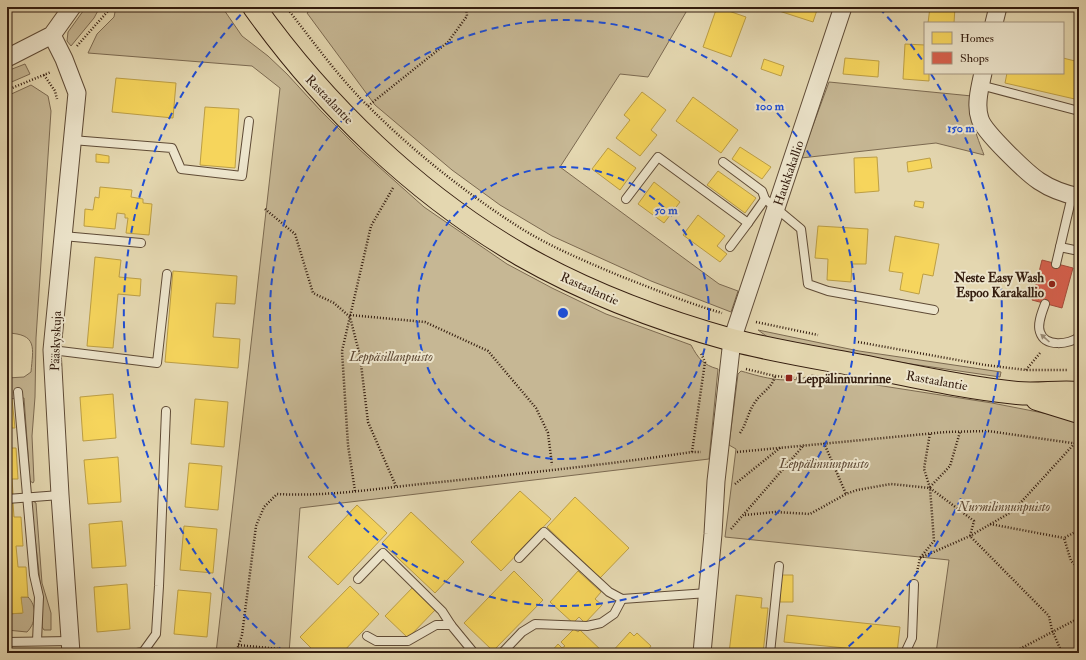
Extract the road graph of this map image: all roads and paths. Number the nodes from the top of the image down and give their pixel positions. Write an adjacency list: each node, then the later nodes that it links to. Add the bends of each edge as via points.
1 (72, 7): 8 (street)
2 (254, 7): 16 (main road, Rastaalantie, via 310,78 345,116)
3 (286, 7): 11 (path)
4 (466, 7): 11 (path, via 467,16 448,42)
5 (843, 7): 19 (street, Haukkakallio)
6 (998, 7): 7 (street)
7 (994, 22)
8 (52, 35): 9 (street); 14 (street, Pääskyskuja, via 77,93)
9 (7, 58)
10 (982, 79): 12 (lane); 17 (street, via 978,108 980,119 987,131 1038,180)
11 (368, 106): 30 (path, via 423,156 474,196 523,229 582,260)
12 (1079, 111)
13 (250, 121): 14 (lane, via 242,176 181,169 172,148)
14 (72, 140): 22 (street, Pääskyskuja)
15 (723, 162): 19 (lane, via 762,191)
16 (404, 170): 32 (path, via 371,226); 34 (main road, Rastaalantie, via 471,222 520,254 633,307)
17 (1076, 196): 25 (lane)
18 (626, 199): 21 (lane, via 658,157)
19 (770, 204): 21 (lane); 31 (lane, via 801,229 808,284 828,291); 33 (street, Haukkakallio)
20 (265, 208): 32 (path, via 294,234 313,294 334,304)
21 (748, 223): 24 (lane)
22 (63, 236): 23 (lane); 40 (street, Pääskyskuja)
23 (140, 243)
24 (730, 247)
25 (1060, 247): 26 (lane); 27 (lane)
26 (1079, 251)
27 (1056, 264)
28 (167, 274): 40 (lane, via 157,363)
29 (1044, 304): 39 (lane, one-way to 29, via 1040,332)
30 (706, 308): 33 (path); 34 (path)
31 (934, 310)
32 (350, 316): 61 (path, via 425,322 488,351 536,408 548,432); 62 (path, via 360,356 368,422); 65 (path, via 342,351 348,445)
33 (739, 318): 35 (path); 37 (street, Haukkakallio)
34 (699, 330): 37 (main road, Rastaalantie); 60 (path, via 696,345 706,362)
35 (821, 336)
36 (1079, 337): 39 (lane, via 1061,344)
37 (732, 340): 47 (main road, Rastaalantie, via 792,354); 59 (street)
38 (852, 341): 42 (path)
39 (1050, 342): 42 (path)
40 (52, 350): 67 (street, Pääskyskuja)
41 (740, 367): 44 (path)
42 (1026, 370): 43 (path)
43 (1073, 370)
44 (776, 376): 45 (path); 53 (path, via 773,383 756,400 747,423)
45 (797, 378)
46 (18, 392): 68 (lane)
47 (1019, 393): 48 (main road, Rastaalantie); 50 (main road, Rastaalantie)
48 (1079, 393)
49 (166, 411): 92 (lane, via 156,634 143,652)
50 (1079, 412)
51 (960, 432): 52 (path); 55 (path, via 988,431); 64 (path, via 950,466)
52 (930, 433): 54 (path); 64 (path, via 924,469)
53 (738, 436)
54 (824, 443): 57 (path); 66 (path)
55 (1075, 444): 56 (path); 71 (path, via 1013,511)
56 (1079, 444)
57 (805, 445): 58 (path); 70 (path)
58 (781, 447): 59 (path); 63 (path)
59 (729, 451): 60 (path); 81 (street)
60 (692, 452): 62 (path, via 610,464)
61 (552, 465)
62 (396, 486): 65 (path)
63 (729, 488)
64 (930, 488): 66 (path, via 890,484); 74 (path, via 974,521); 74 (path, via 934,541 920,558)
65 (355, 491): 89 (path, via 299,496 277,494 264,506 256,526 242,635)
66 (846, 494): 70 (path, via 810,514 776,512)
67 (60, 495): 68 (lane); 90 (street, Pääskyskuja)
68 (27, 498): 69 (lane); 87 (lane, via 34,575 39,597)
69 (7, 499)
70 (744, 515): 73 (path)
71 (990, 524): 74 (path); 75 (path)
72 (1079, 530): 75 (path)
73 (729, 531)
74 (970, 536): 85 (path, via 1049,616)
75 (1064, 538): 78 (path, via 1071,561)
76 (519, 558): 82 (lane, via 544,532 609,592)
77 (779, 566): 97 (lane)
78 (1079, 568)
79 (358, 579): 84 (lane, via 383,553 442,611)
80 (914, 584): 98 (lane, via 912,638)
81 (708, 593): 82 (lane); 96 (street)
82 (622, 599): 95 (lane, via 614,614 601,623 587,626 535,624 522,632)
83 (1079, 618): 85 (path)
84 (451, 625): 86 (lane, via 436,625 408,641 376,641); 94 (lane)
85 (1052, 630): 99 (path); 100 (path)
86 (367, 636)
87 (37, 641): 88 (lane); 90 (lane)
88 (7, 642)
89 (238, 645): 91 (path); 93 (path)
90 (71, 647)
91 (310, 652)
92 (137, 653)
93 (236, 653)
94 (474, 653)
95 (502, 653)
96 (702, 653)
97 (770, 653)
98 (905, 653)
99 (1012, 653)
100 (1062, 653)

